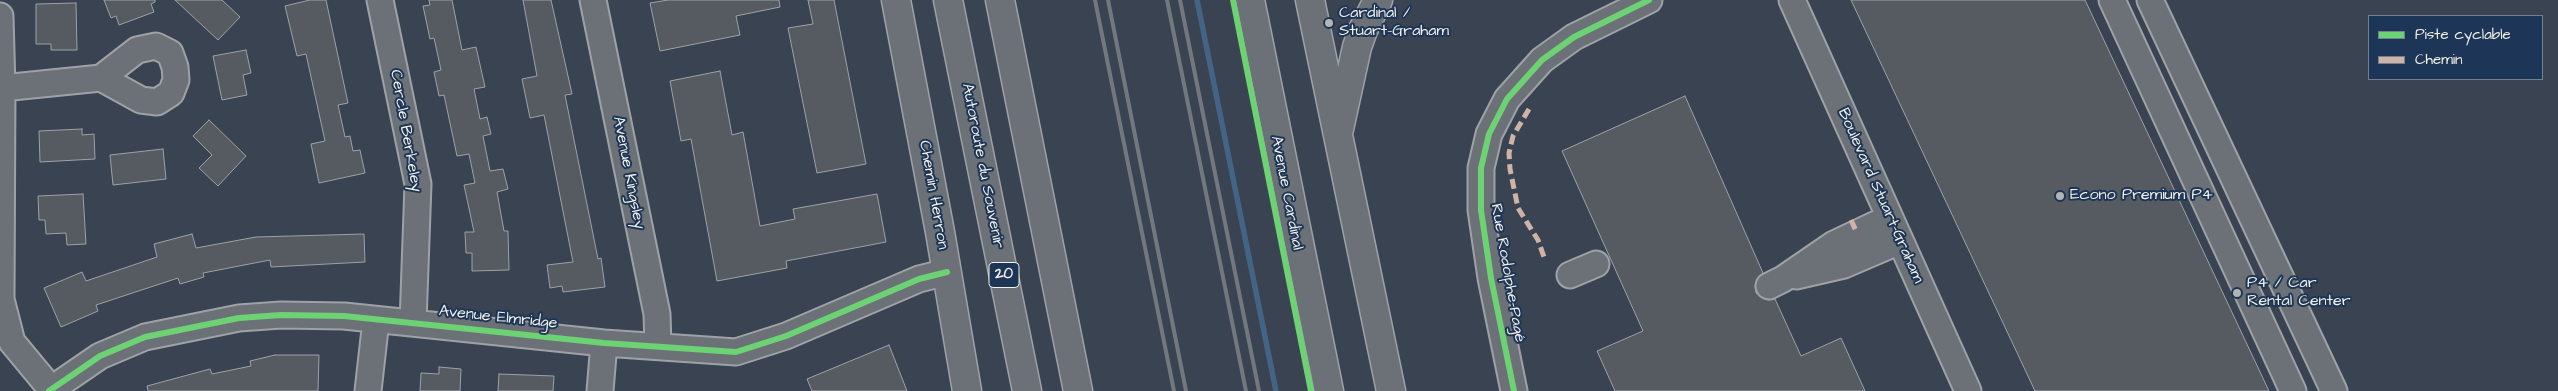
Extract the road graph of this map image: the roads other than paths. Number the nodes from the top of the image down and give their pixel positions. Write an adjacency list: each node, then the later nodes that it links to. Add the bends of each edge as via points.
1 (380, 0): 25 (street, Cercle Berkeley, via 418,184)
2 (593, 0): 27 (street, Avenue Kingsley, via 657,314)
3 (896, 0): 21 (main road, Chemin Herron)
4 (948, 0): 33 (main road, Autoroute du Souvenir / 20)
5 (1000, 0): 28 (main road)
6 (1250, 0): 34 (main road, Avenue Cardinal)
7 (1310, 0): 16 (main road)
8 (1378, 0): 16 (main road, via 1357,47)
9 (1649, 0): 36 (street, Rue Rodolphe-Pagé, via 1574,37 1542,60 1507,99 1488,134 1482,168 1481,210)
10 (1792, 0): 17 (street, Boulevard Stuart-Graham)
11 (2112, 0): 38 (street)
12 (2150, 0): 39 (street)
13 (0, 16): 15 (street)
14 (101, 78): 15 (street)
15 (2, 88): 29 (street, via 0,299 12,342)
16 (1337, 136): 35 (main road)
17 (1889, 218): 18 (street, Boulevard Stuart-Graham); 19 (street)
18 (1900, 241): 19 (street); 37 (street, Boulevard Stuart-Graham)
19 (1839, 254): 23 (street)
20 (1596, 264): 22 (street)
21 (947, 272): 27 (street, Avenue Elmridge, via 919,279 751,349 721,352); 32 (main road, Chemin Herron)
22 (1570, 275)
23 (1776, 283)
24 (376, 320): 25 (street, Avenue Elmridge); 29 (street, Avenue Elmridge, via 282,315 239,318 145,337 100,356); 30 (street)
25 (413, 323): 26 (street, Avenue Elmridge)
26 (604, 342): 27 (street, Avenue Elmridge); 31 (street)
27 (658, 346)
28 (1077, 383)
29 (50, 390)
30 (368, 391)
31 (600, 391)
32 (967, 391)
33 (1027, 391)
34 (1329, 391)
35 (1391, 391)
36 (1514, 391)
37 (1968, 391)
38 (2293, 391)
39 (2334, 391)

